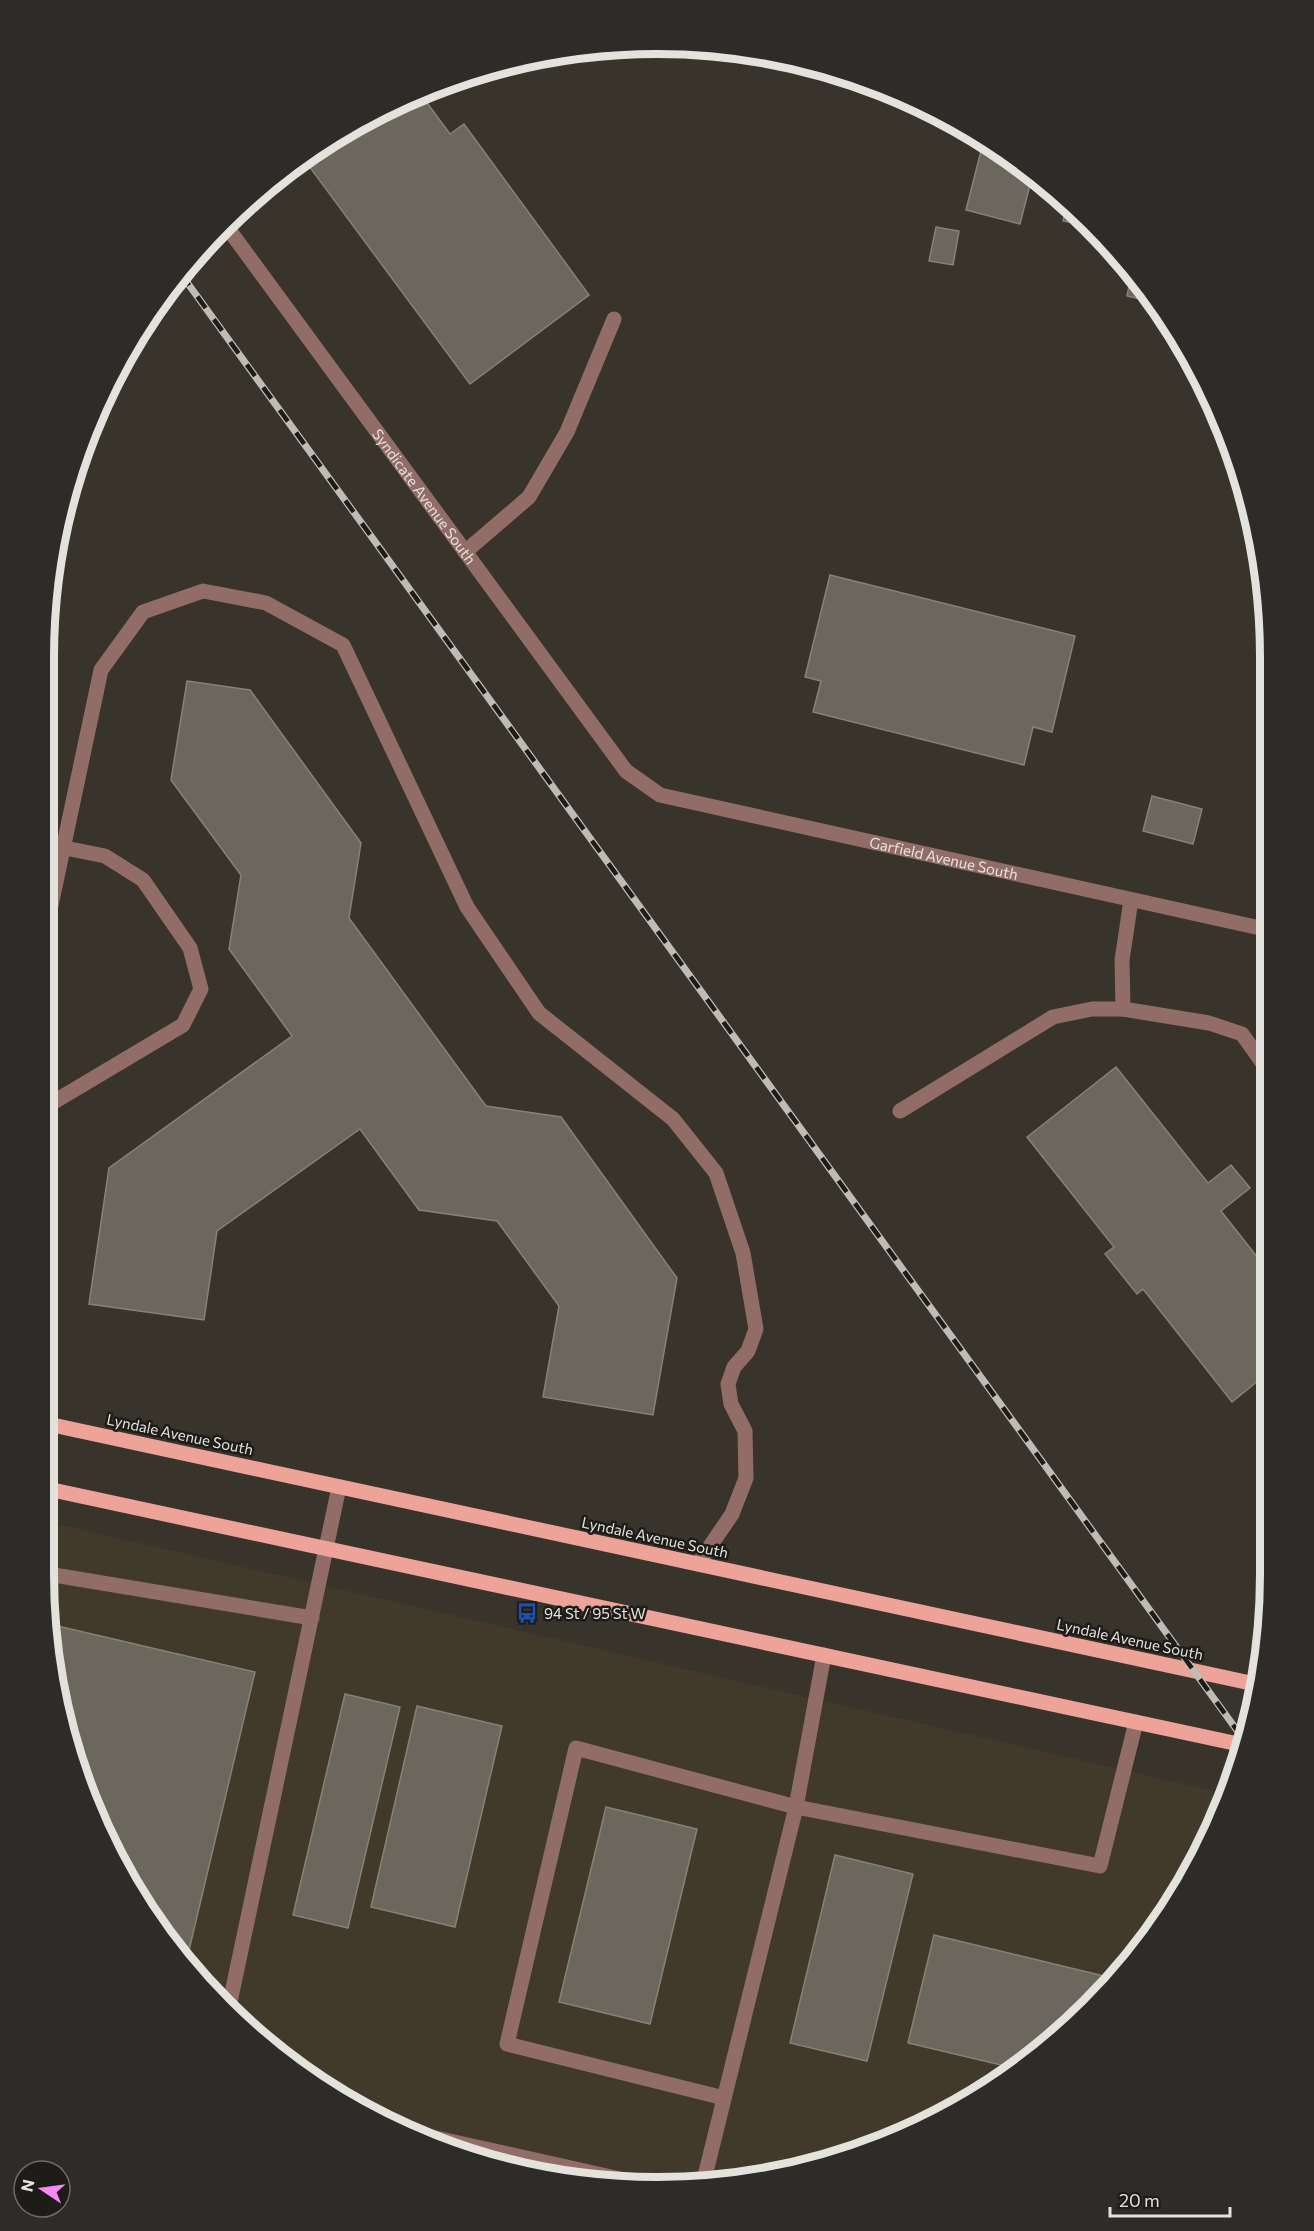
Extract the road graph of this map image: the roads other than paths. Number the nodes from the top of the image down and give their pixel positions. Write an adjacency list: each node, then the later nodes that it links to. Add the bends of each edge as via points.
1 (230, 232): 3 (street, Syndicate Avenue South)
2 (614, 319): 3 (street, via 567,432 529,497)
3 (465, 552): 4 (street, Syndicate Avenue South)
4 (626, 771): 7 (street, Garfield Avenue South, via 660,795)
5 (65, 848): 6 (street); 11 (street, via 105,856 143,880 190,948 201,989 183,1024); 17 (street, via 101,670 143,612 203,591 266,603 343,645 467,907 539,1013 673,1119 716,1173 743,1252 756,1329 728,1384 731,1404 746,1431 746,1478 732,1514)
6 (54, 895)
7 (1131, 900): 8 (street, Garfield Avenue South); 9 (street, via 1122,960)
8 (1260, 928)
9 (1123, 1009): 10 (street, via 1209,1023 1242,1034); 12 (street, via 1092,1009 1053,1017)
10 (1260, 1059)
11 (54, 1102)
12 (900, 1112)
13 (54, 1425): 14 (main road, Lyndale Avenue South)
14 (339, 1487): 16 (street); 17 (main road, Lyndale Avenue South)
15 (54, 1490): 16 (main road)
16 (326, 1549): 19 (street); 20 (main road)
17 (698, 1564): 21 (main road, Lyndale Avenue South)
18 (54, 1575): 19 (street)
19 (312, 1618): 25 (street)
20 (824, 1655): 22 (main road); 24 (street)
21 (1250, 1683)
22 (1136, 1722): 23 (main road); 24 (street, via 1100,1866)
23 (1235, 1743)
24 (796, 1807): 26 (street); 26 (street, via 576,1748 507,2044)
25 (231, 2000)
26 (724, 2098): 29 (street)
27 (457, 2143): 28 (street)
28 (597, 2174)
29 (705, 2175)

